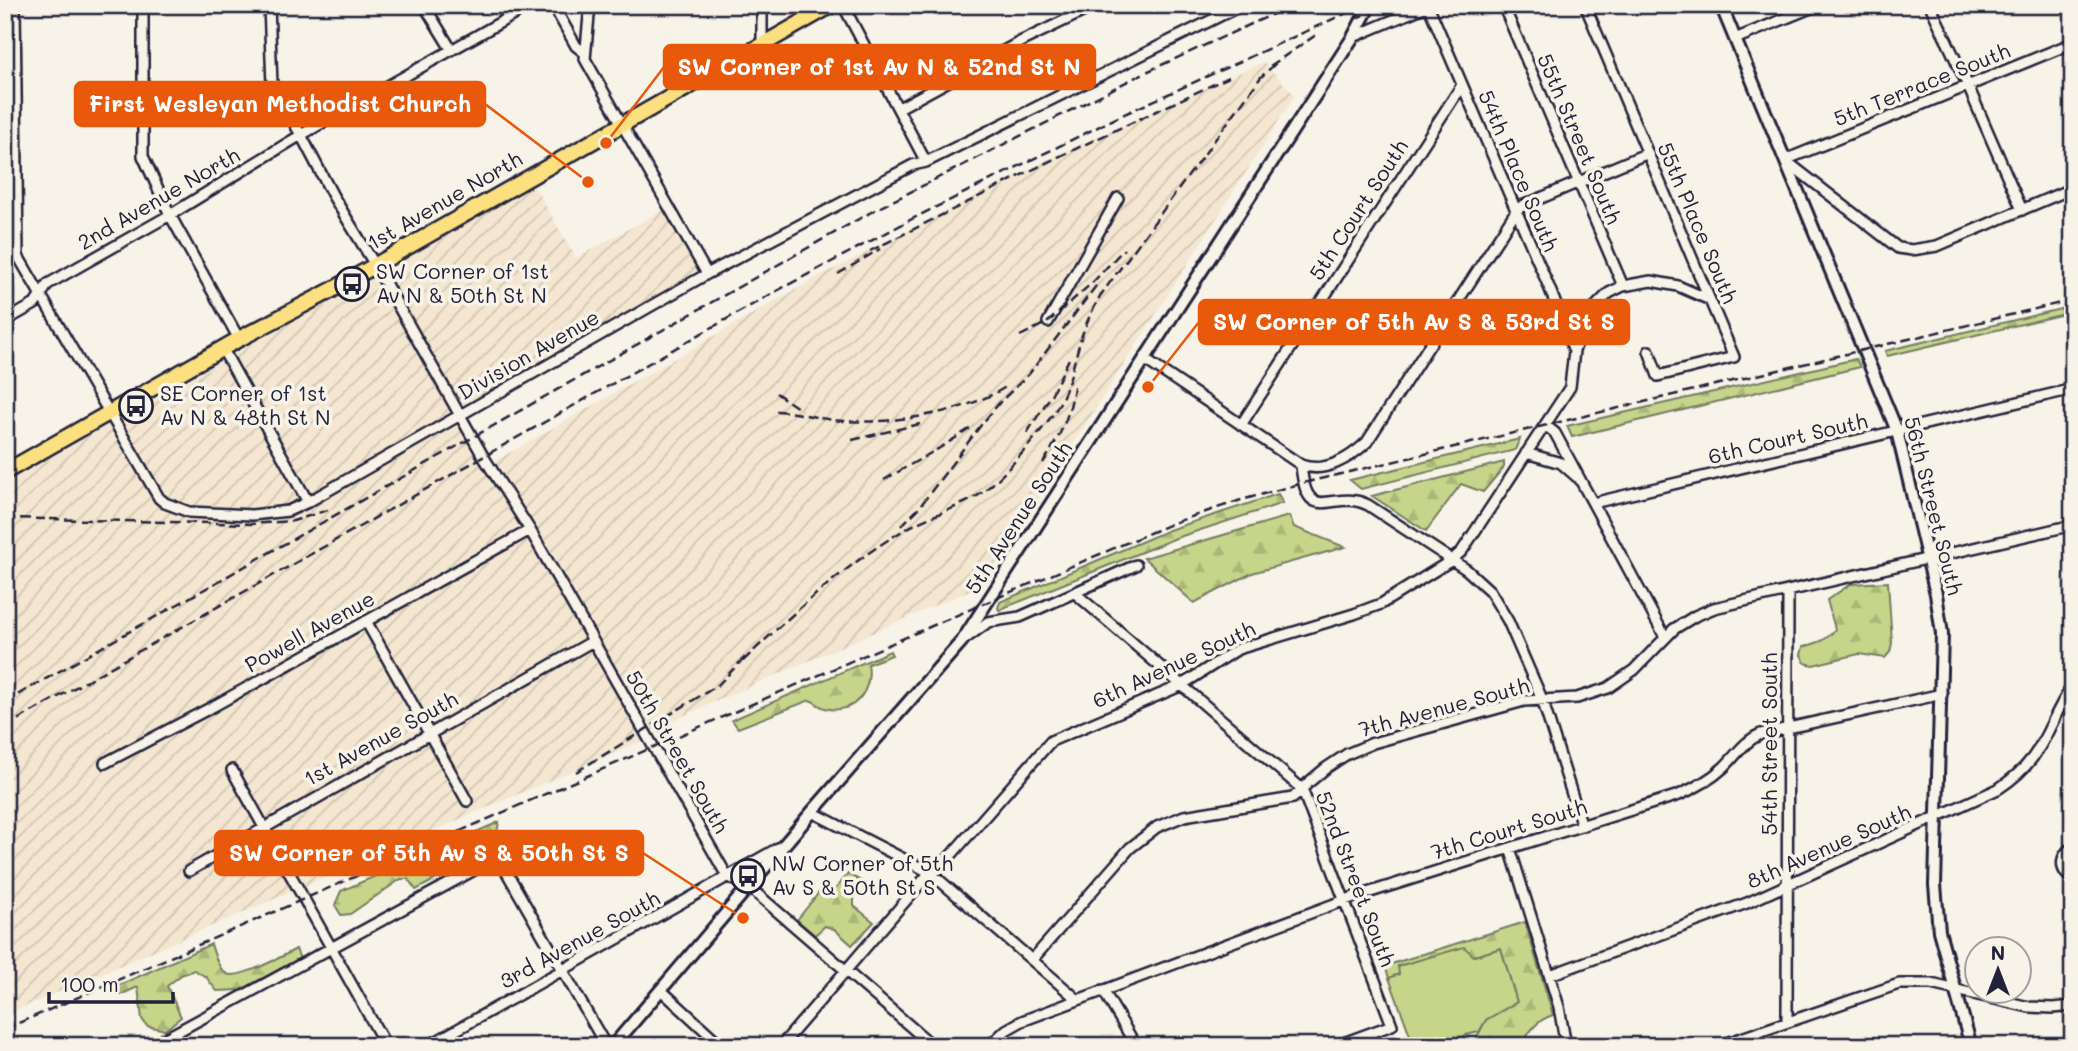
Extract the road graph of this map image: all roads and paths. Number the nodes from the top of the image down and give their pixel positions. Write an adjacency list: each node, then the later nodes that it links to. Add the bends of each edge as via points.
1 (15, 5): 43 (street, Division Avenue, via 18,256)
2 (143, 5): 39 (street, via 143,156)
3 (270, 5): 30 (street, 50th Street South, via 272,85)
4 (424, 5): 24 (street)
5 (531, 5): 24 (street, 2nd Avenue North)
6 (553, 5): 25 (street)
7 (590, 5): 25 (street)
8 (762, 5): 23 (street)
9 (832, 5): 23 (main road, 1st Avenue North)
10 (843, 5): 28 (street)
11 (1097, 5): 28 (street)
12 (1242, 5): 33 (street, Division Avenue)
13 (1370, 5): 20 (street)
14 (1428, 5): 20 (street); 26 (street, 54th Place South)
15 (1503, 5): 34 (street, 55th Street South)
16 (1586, 5): 31 (street, 55th Place South)
17 (1721, 5): 21 (street, 56th Street South)
18 (1818, 5): 21 (street)
19 (1930, 5): 27 (street)
20 (1353, 37): 51 (street, 5th Avenue South)
21 (1735, 39): 32 (street, 56th Street South)
22 (2073, 43): 27 (street, 5th Terrace South)
23 (762, 45): 29 (main road, 1st Avenue North)
24 (451, 49): 30 (street, 2nd Avenue North)
25 (584, 53): 29 (street)
26 (1462, 85): 38 (street, 54th Place South); 55 (street, 5th Court South)
27 (1968, 86): 32 (street, 5th Terrace South); 37 (street)
28 (899, 108): 33 (street)
29 (623, 123): 40 (main road, 1st Avenue North); 41 (street)
30 (301, 135): 39 (street, 2nd Avenue North); 40 (street, 50th Street South)
31 (1648, 153): 34 (street); 44 (street, 55th Place South)
32 (1785, 160): 37 (street, via 1898,248 1937,246); 57 (street, 56th Street South)
33 (926, 162): 41 (street, Division Avenue)
34 (1578, 183): 38 (street); 42 (street, 55th Street South)
35 (2073, 188): 37 (street)
36 (1118, 198): 46 (street)
37 (2022, 210)
38 (1516, 211): 49 (street, 54th Place South); 59 (street, via 1367,442 1354,455 1318,469)
39 (170, 215): 43 (street, 2nd Avenue North, via 48,284); 47 (street)
40 (375, 265): 47 (main road, 1st Avenue North); 54 (street, 50th Street South)
41 (707, 274): 54 (street, Division Avenue)
42 (1623, 286): 44 (street, via 1651,281 1678,286); 49 (street, 6th Avenue South, via 1595,307)
43 (40, 297): 45 (street, 2nd Avenue North); 53 (street, Division Avenue)
44 (1710, 300): 50 (street, 55th Place South, via 1734,357 1658,376)
45 (5, 321)
46 (1048, 322)
47 (239, 339): 48 (main road, 1st Avenue North)
48 (222, 348): 53 (main road, 1st Avenue North); 62 (street)
49 (1574, 351): 56 (street, 6th Avenue South, via 1570,387)
50 (1649, 351)
51 (1144, 359): 55 (street); 74 (street, 5th Avenue South)
52 (2073, 389): 57 (street, 6th Court South)
53 (109, 413): 60 (main road, 1st Avenue North); 62 (street, Division Avenue, via 165,503 189,513 252,515 288,511)
54 (460, 415): 62 (street, Division Avenue); 65 (street, 50th Street South)
55 (1241, 425): 59 (street)
56 (1545, 425): 58 (street, 6th Avenue South); 61 (street, via 1555,433)
57 (1897, 431): 63 (street, 6th Court South); 66 (street, 56th Street South)
58 (1526, 453): 61 (street, via 1561,463); 67 (street, 6th Avenue South)
59 (1301, 465): 67 (street, via 1307,494 1315,501 1363,503)
60 (5, 472)
61 (1580, 480): 63 (street)
62 (309, 502)
63 (1593, 503): 72 (street)
64 (2073, 525): 66 (street, 7th Avenue South)
65 (530, 530): 71 (street, Powell Avenue); 73 (street, 50th Street South)
66 (1928, 559): 69 (street, 7th Avenue South); 77 (street, 56th Street South, via 1941,621)
67 (1452, 560): 76 (street, 6th Avenue South, via 1381,604 1238,649); 78 (street, via 1490,591)
68 (1136, 565): 70 (street)
69 (1788, 591): 72 (street, 7th Avenue South, via 1705,611); 79 (street, 54th Street South)
70 (1075, 593): 74 (street, via 1020,617 988,622); 76 (street, 52nd Street South)
71 (366, 621): 80 (street); 81 (street, Powell Avenue)
72 (1665, 638): 78 (street, 7th Avenue South, via 1634,670 1608,688 1577,698)
73 (593, 641): 80 (street, 1st Avenue South); 94 (street, 50th Street South)
74 (962, 641): 85 (street, 5th Avenue South)
75 (2073, 685): 86 (street, 8th Avenue South, via 2028,764 1997,789)
76 (1180, 686): 83 (street, 52nd Street South); 93 (street, 6th Avenue South, via 1051,741)
77 (1942, 694): 79 (street, 7th Court South); 86 (street, 56th Street South)
78 (1542, 699): 83 (street, 7th Avenue South, via 1373,743 1336,761); 87 (street)
79 (1788, 727): 87 (street, 7th Court South, via 1752,738 1716,774 1689,791); 96 (street, 54th Street South)
80 (428, 735): 84 (street); 88 (street, 1st Avenue South)
81 (105, 763)
82 (232, 770): 88 (street)
83 (1302, 789): 98 (street, 52nd Street South); 100 (street, 7th Avenue South, via 1290,800 1194,813 1147,833)
84 (467, 801)
85 (812, 812): 89 (street, 5th Avenue South); 93 (street)
86 (1937, 818): 96 (street, 8th Avenue South); 106 (street, 56th Street South, via 1937,916)
87 (1582, 826): 91 (street, 7th Court South)
88 (263, 827): 92 (street, 1st Avenue South); 99 (street)
89 (786, 844): 94 (street, 3rd Avenue South); 97 (street, 5th Avenue South)
90 (2073, 847): 95 (street, via 2062,862)
91 (1510, 848): 98 (street, 7th Court South); 103 (street)
92 (189, 871)
93 (931, 873): 100 (street); 102 (street, 6th Avenue South)
94 (727, 876): 97 (street); 101 (street, 3rd Avenue South)
95 (2073, 879)
96 (1787, 884): 103 (street, 8th Avenue South, via 1719,914); 109 (street, 54th Street South)
97 (748, 887): 102 (street); 104 (street, 5th Avenue South)
98 (1345, 900): 105 (street, 7th Court South); 120 (street, 52nd Street South, via 1392,1025)
99 (331, 949): 101 (street, via 498,857); 110 (street); 111 (street)
100 (1032, 960): 107 (street)
101 (562, 970): 112 (street, 3rd Avenue South); 113 (street)
102 (846, 971): 116 (street, 6th Avenue South); 117 (street)
103 (1550, 975): 121 (street)
104 (661, 990): 114 (street, 5th Avenue South); 115 (street)
105 (1103, 990): 107 (street, 7th Court South); 119 (street)
106 (1954, 990): 108 (street, via 2029,1007); 109 (street, via 1924,983 1899,984); 123 (street, 56th Street South)
107 (1079, 1000): 118 (street, via 1022,1021)
108 (2073, 1006)
109 (1787, 1022): 122 (street)
110 (166, 1042)
111 (386, 1046)
112 (429, 1046)
113 (606, 1046)
114 (613, 1046)
115 (722, 1046)
116 (781, 1046)
117 (933, 1046)
118 (989, 1046)
119 (1136, 1046)
120 (1335, 1046)
121 (1566, 1046)
122 (1718, 1046)
123 (1970, 1046)

